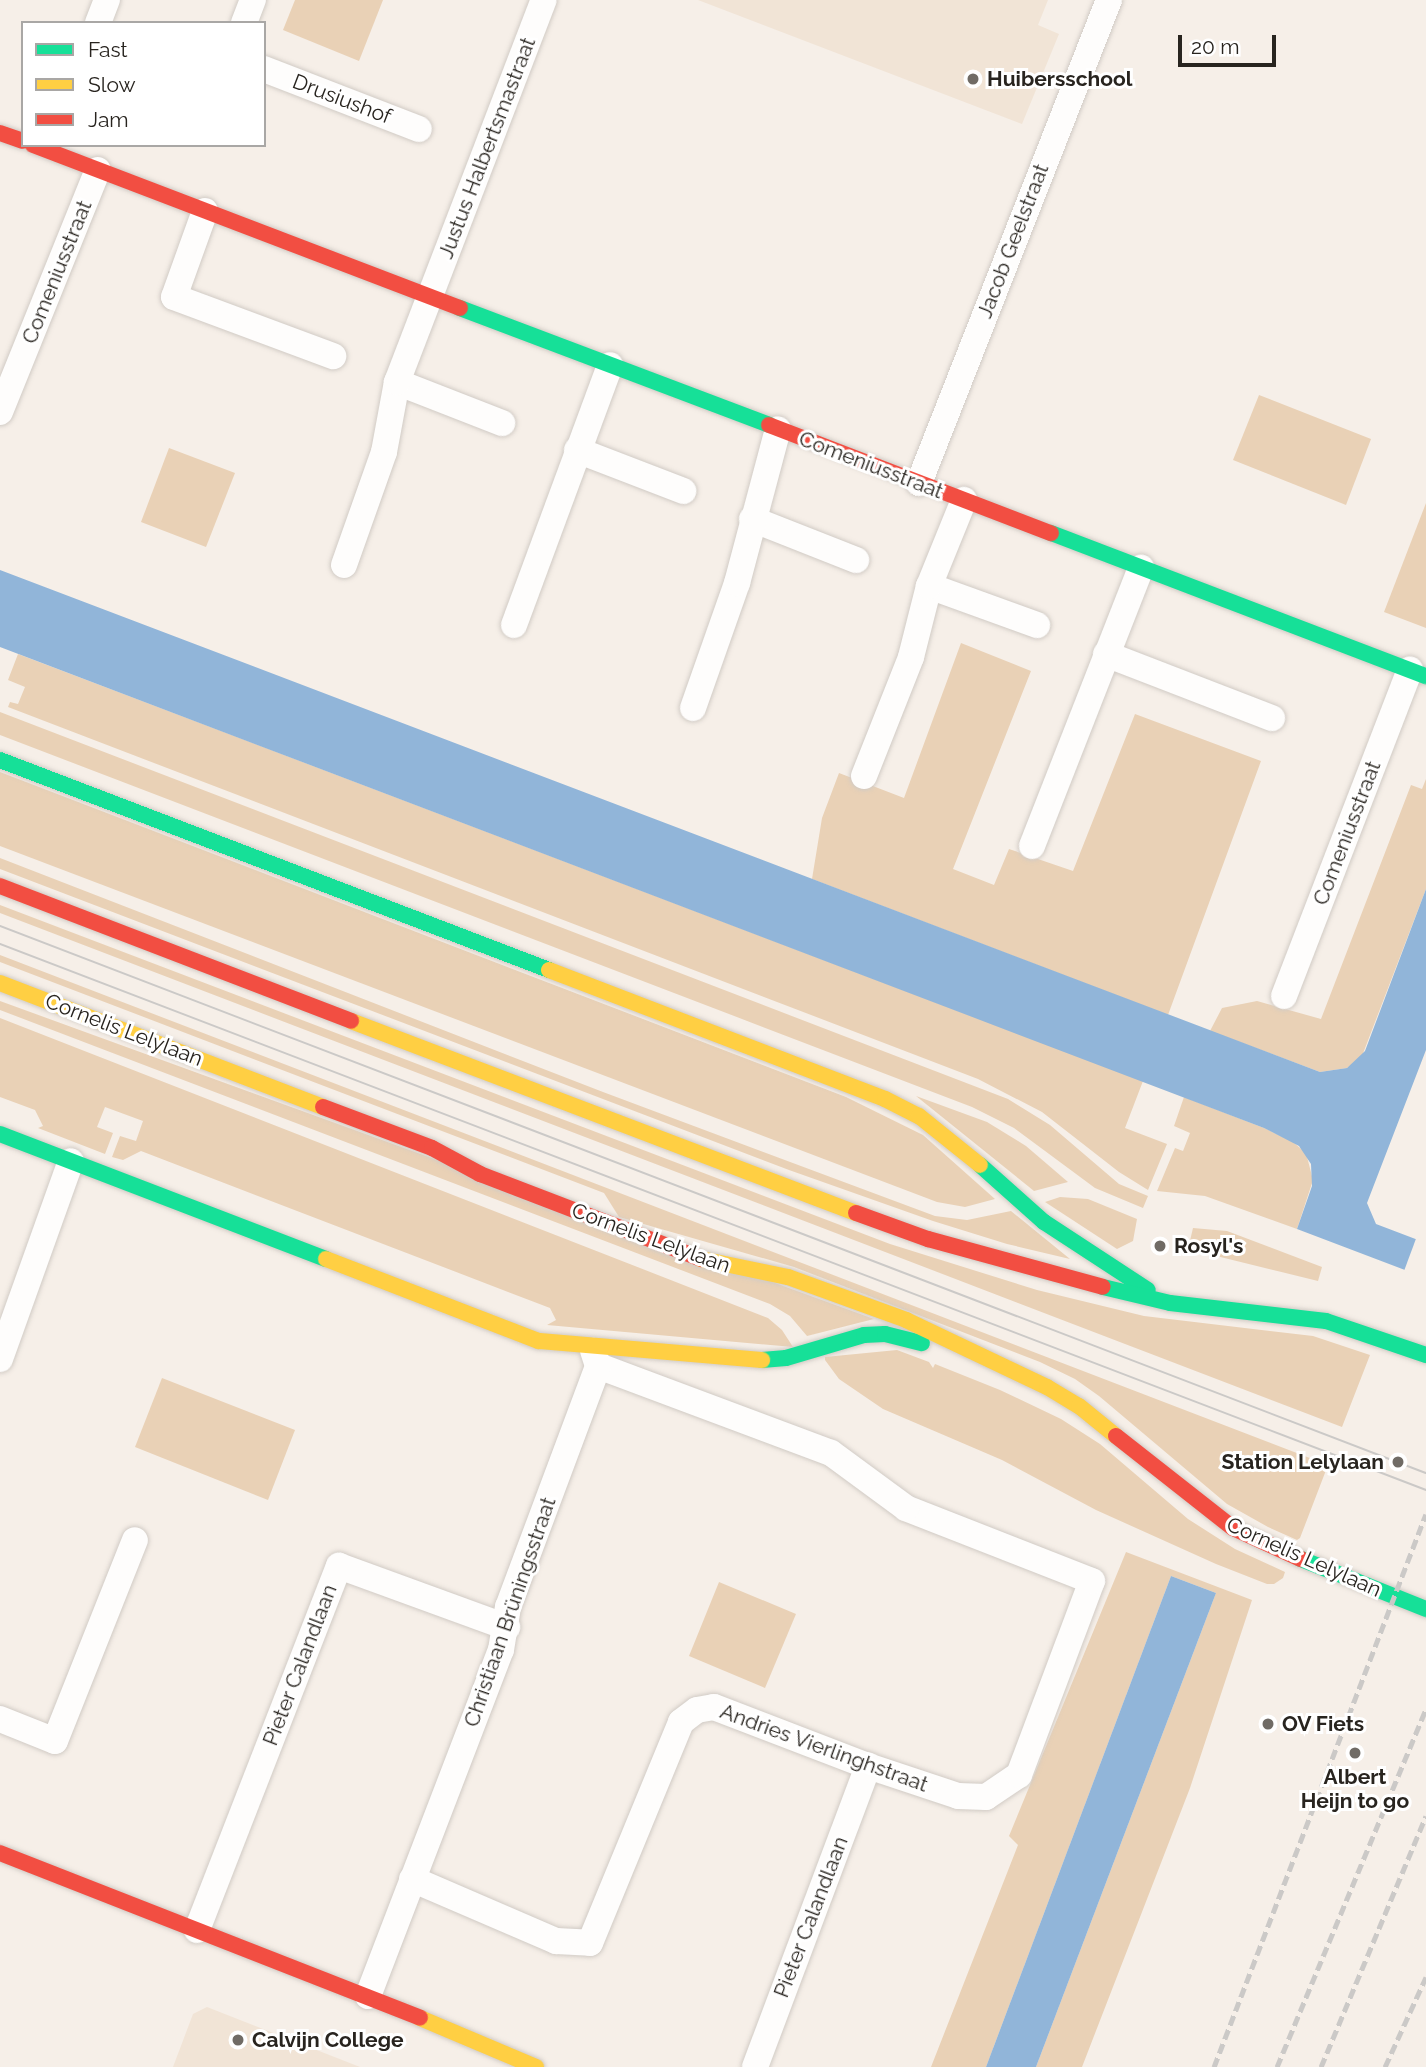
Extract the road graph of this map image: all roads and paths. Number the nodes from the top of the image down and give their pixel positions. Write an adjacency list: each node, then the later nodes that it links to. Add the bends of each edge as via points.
1 (253, 0): 4 (street)
2 (544, 0): 12 (street, Justus Halbertsmastraat)
3 (1109, 0): 20 (street, Jacob Geelstraat)
4 (245, 21)
5 (266, 70): 6 (street, Drusiushof)
6 (419, 129)
7 (0, 133): 8 (main road)
8 (21, 140)
9 (44, 147): 10 (main road, Comeniusstraat)
10 (98, 170): 11 (main road, Comeniusstraat); 16 (street, Comeniusstraat)
11 (205, 211): 12 (main road, Comeniusstraat); 13 (street, via 174,297)
12 (430, 296): 14 (main road, Comeniusstraat); 15 (street)
13 (333, 356)
14 (610, 365): 18 (main road, Comeniusstraat); 19 (street)
15 (397, 382): 17 (street); 25 (street, via 384,452)
16 (0, 412)
17 (502, 424)
18 (778, 429): 20 (main road, Comeniusstraat); 23 (street, Comeniusstraat)
19 (577, 450): 21 (street); 28 (street)
20 (919, 483): 22 (main road, Comeniusstraat)
21 (683, 491)
22 (964, 500): 26 (main road, Comeniusstraat); 27 (street, Comeniusstraat)
23 (752, 519): 24 (street); 32 (street, Comeniusstraat, via 737,583)
24 (856, 560)
25 (344, 565)
26 (1142, 568): 30 (street); 31 (main road, Comeniusstraat)
27 (929, 586): 29 (street); 35 (street, Comeniusstraat, via 911,657)
28 (514, 625)
29 (1037, 625)
30 (1106, 654): 33 (street); 36 (street)
31 (1418, 673): 39 (street, Comeniusstraat)
32 (693, 708)
33 (1272, 718)
34 (0, 760): 42 (main road, via 885,1100 919,1116 952,1140 1044,1222)
35 (864, 776)
36 (1032, 846)
37 (0, 886): 42 (main road, via 868,1218 1037,1271)
38 (0, 983): 45 (main road, Cornelis Lelylaan, via 432,1148 480,1174 699,1258 818,1286 906,1320)
39 (1284, 996)
40 (0, 1134): 41 (main road)
41 (71, 1161): 43 (main road, via 539,1341); 46 (street)
42 (1170, 1303): 44 (main road, via 1326,1321)
43 (594, 1355): 45 (main road, via 786,1359 864,1335 885,1335); 49 (street, Christiaan Brüningsstraat, via 508,1607); 51 (street, Andries Vierlinghstraat, via 831,1452 906,1508 1092,1581 1019,1775 986,1797 958,1796)
44 (1426, 1355)
45 (978, 1357): 48 (main road, Cornelis Lelylaan, via 1079,1406 1233,1528)
46 (0, 1359)
47 (135, 1539): 50 (street, via 55,1741)
48 (1426, 1609)
49 (508, 1627): 53 (street, Christiaan Brüningsstraat); 54 (street, Pieter Calandlaan, via 339,1566)
50 (0, 1719)
51 (868, 1766): 53 (street, Andries Vierlinghstraat, via 714,1707 697,1710 681,1722 590,1943 556,1941); 57 (street, Pieter Calandlaan)
52 (0, 1853): 54 (main road)
53 (412, 1879): 55 (street, Christiaan Brüningsstraat)
54 (197, 1930): 55 (main road)
55 (368, 1996): 56 (main road)
56 (536, 2067)
57 (755, 2067)

